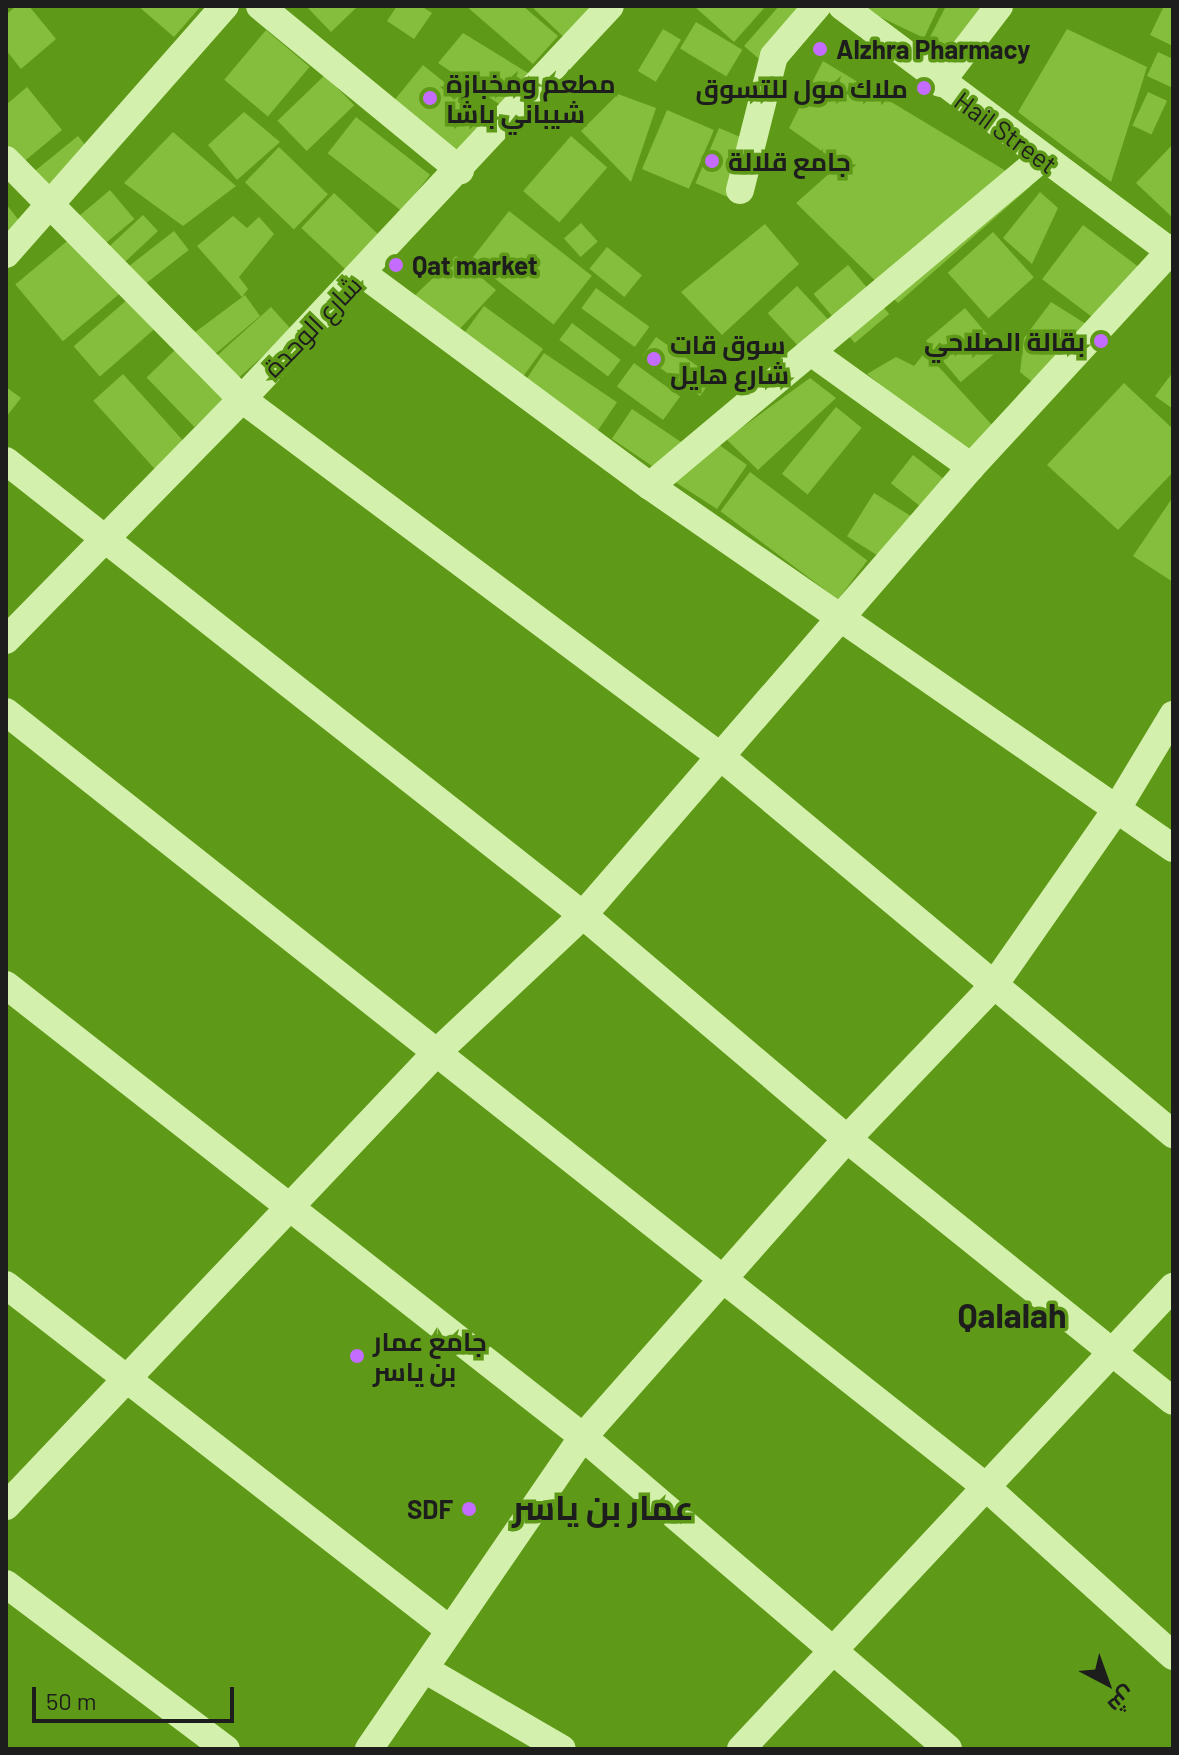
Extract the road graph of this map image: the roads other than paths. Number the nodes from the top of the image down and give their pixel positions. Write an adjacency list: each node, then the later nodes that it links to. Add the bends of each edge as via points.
1 (225, 6): 12 (street)
2 (260, 6): 10 (street)
3 (610, 6): 10 (street, شارع الوحدة)
4 (817, 6): 11 (street, via 774,56)
5 (842, 6): 7 (street, Hail Street)
6 (999, 6): 7 (street)
7 (940, 83): 8 (street, Hail Street)
8 (1042, 158): 13 (street, Hail Street); 16 (street)
9 (6, 160): 12 (street)
10 (460, 170): 15 (street, شارع الوحدة)
11 (740, 190)
12 (47, 207): 14 (street); 17 (street)
13 (1172, 251): 19 (street)
14 (6, 254)
15 (362, 273): 17 (street, شارع الوحدة); 20 (street)
16 (811, 352): 19 (street); 20 (street)
17 (242, 399): 21 (street, شارع الوحدة); 26 (street)
18 (6, 461): 21 (street)
19 (971, 467): 22 (street)
20 (650, 486): 22 (street)
21 (104, 539): 23 (street, شارع الوحدة); 29 (street)
22 (840, 617): 26 (street); 27 (street)
23 (6, 640)
24 (6, 712): 32 (street)
25 (1173, 715): 27 (street)
26 (721, 757): 29 (street); 31 (street)
27 (1116, 810): 28 (street); 31 (street)
28 (1173, 848)
29 (583, 915): 32 (street); 34 (street)
30 (6, 985): 35 (street)
31 (994, 985): 33 (street); 34 (street)
32 (434, 1055): 35 (street); 36 (street)
33 (1173, 1134)
34 (847, 1139): 36 (street); 39 (street)
35 (287, 1207): 40 (street); 42 (street)
36 (723, 1281): 42 (street); 43 (street)
37 (6, 1285): 40 (street)
38 (1173, 1287): 39 (street)
39 (1113, 1350): 41 (street); 43 (street)
40 (124, 1381): 44 (street); 46 (street)
41 (1173, 1401)
42 (583, 1437): 46 (street); 47 (street)
43 (986, 1487): 47 (street); 48 (street)
44 (6, 1506)
45 (6, 1584): 50 (street)
46 (450, 1630): 49 (street)
47 (830, 1649): 53 (street); 54 (street)
48 (1173, 1656)
49 (426, 1670): 51 (street); 52 (street)
50 (226, 1749)
51 (369, 1749)
52 (562, 1749)
53 (741, 1749)
54 (948, 1749)

